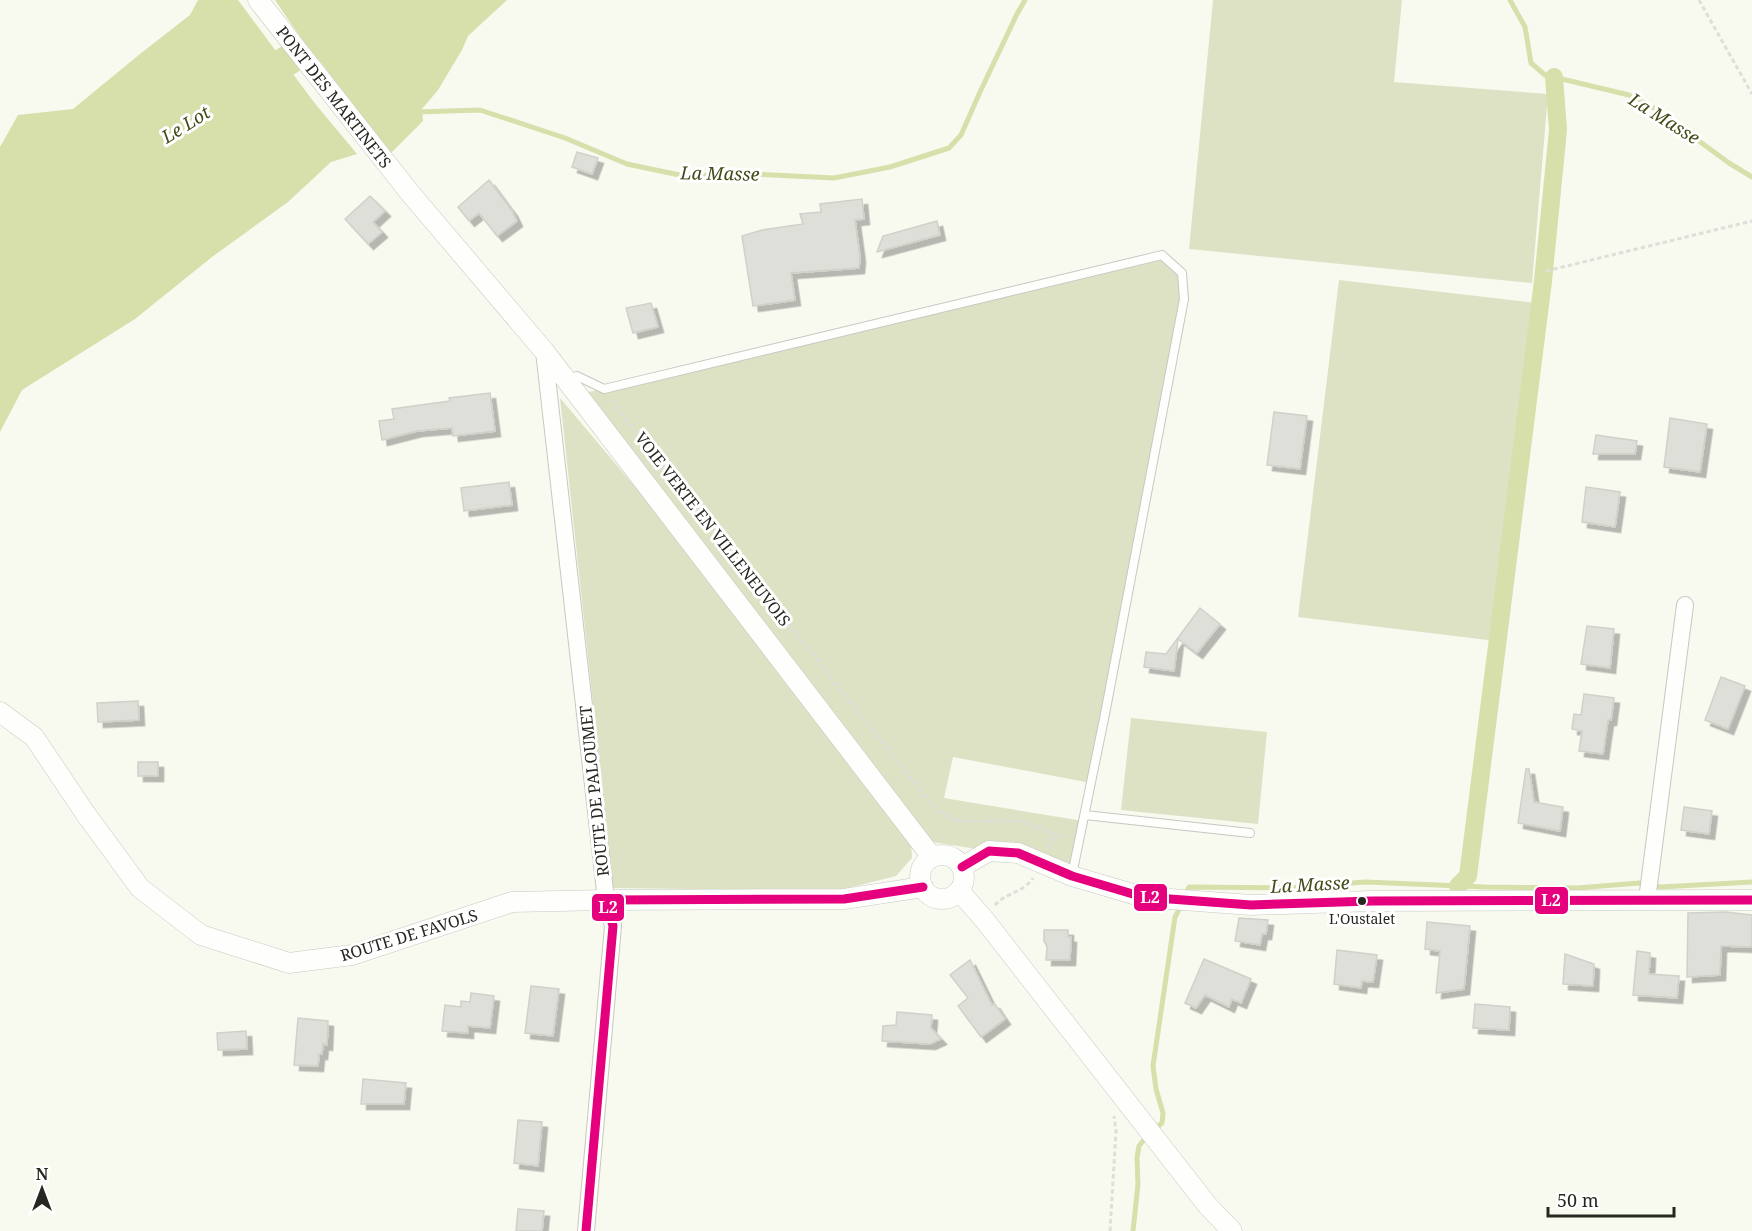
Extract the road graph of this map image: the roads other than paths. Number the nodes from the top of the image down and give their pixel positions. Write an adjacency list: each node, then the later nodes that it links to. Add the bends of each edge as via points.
1 (258, 0): 2 (street, PONT DES MARTINETS, via 410,194)
2 (544, 351): 3 (street, PONT DES MARTINETS); 13 (street, ROUTE DE PALOUMET)
3 (565, 379): 6 (lane, via 577,376 604,389 1162,255 1182,273 1184,299); 8 (street, PONT DES MARTINETS)
4 (1685, 605): 14 (street)
5 (0, 712): 13 (street, ROUTE DE FAVOLS, via 34,738 140,888 201,935 289,963 352,955 512,902)
6 (1084, 815): 7 (lane); 10 (lane)
7 (1250, 833)
8 (932, 857): 9 (street, via 952,857); 11 (street, via 922,867)
9 (962, 867): 10 (street, via 989,851 1018,853); 12 (street, via 964,879)
10 (1072, 876): 14 (street, via 1143,897 1251,905)
11 (922, 887): 12 (street, via 940,898); 13 (street, ROUTE DE FAVOLS, via 843,899)
12 (959, 891): 17 (street, via 1208,1206)
13 (606, 900): 16 (street, ROUTE DE PALOUMET, via 612,927)
14 (1647, 900): 15 (street)
15 (1752, 900)
16 (585, 1231)
17 (1232, 1231)

